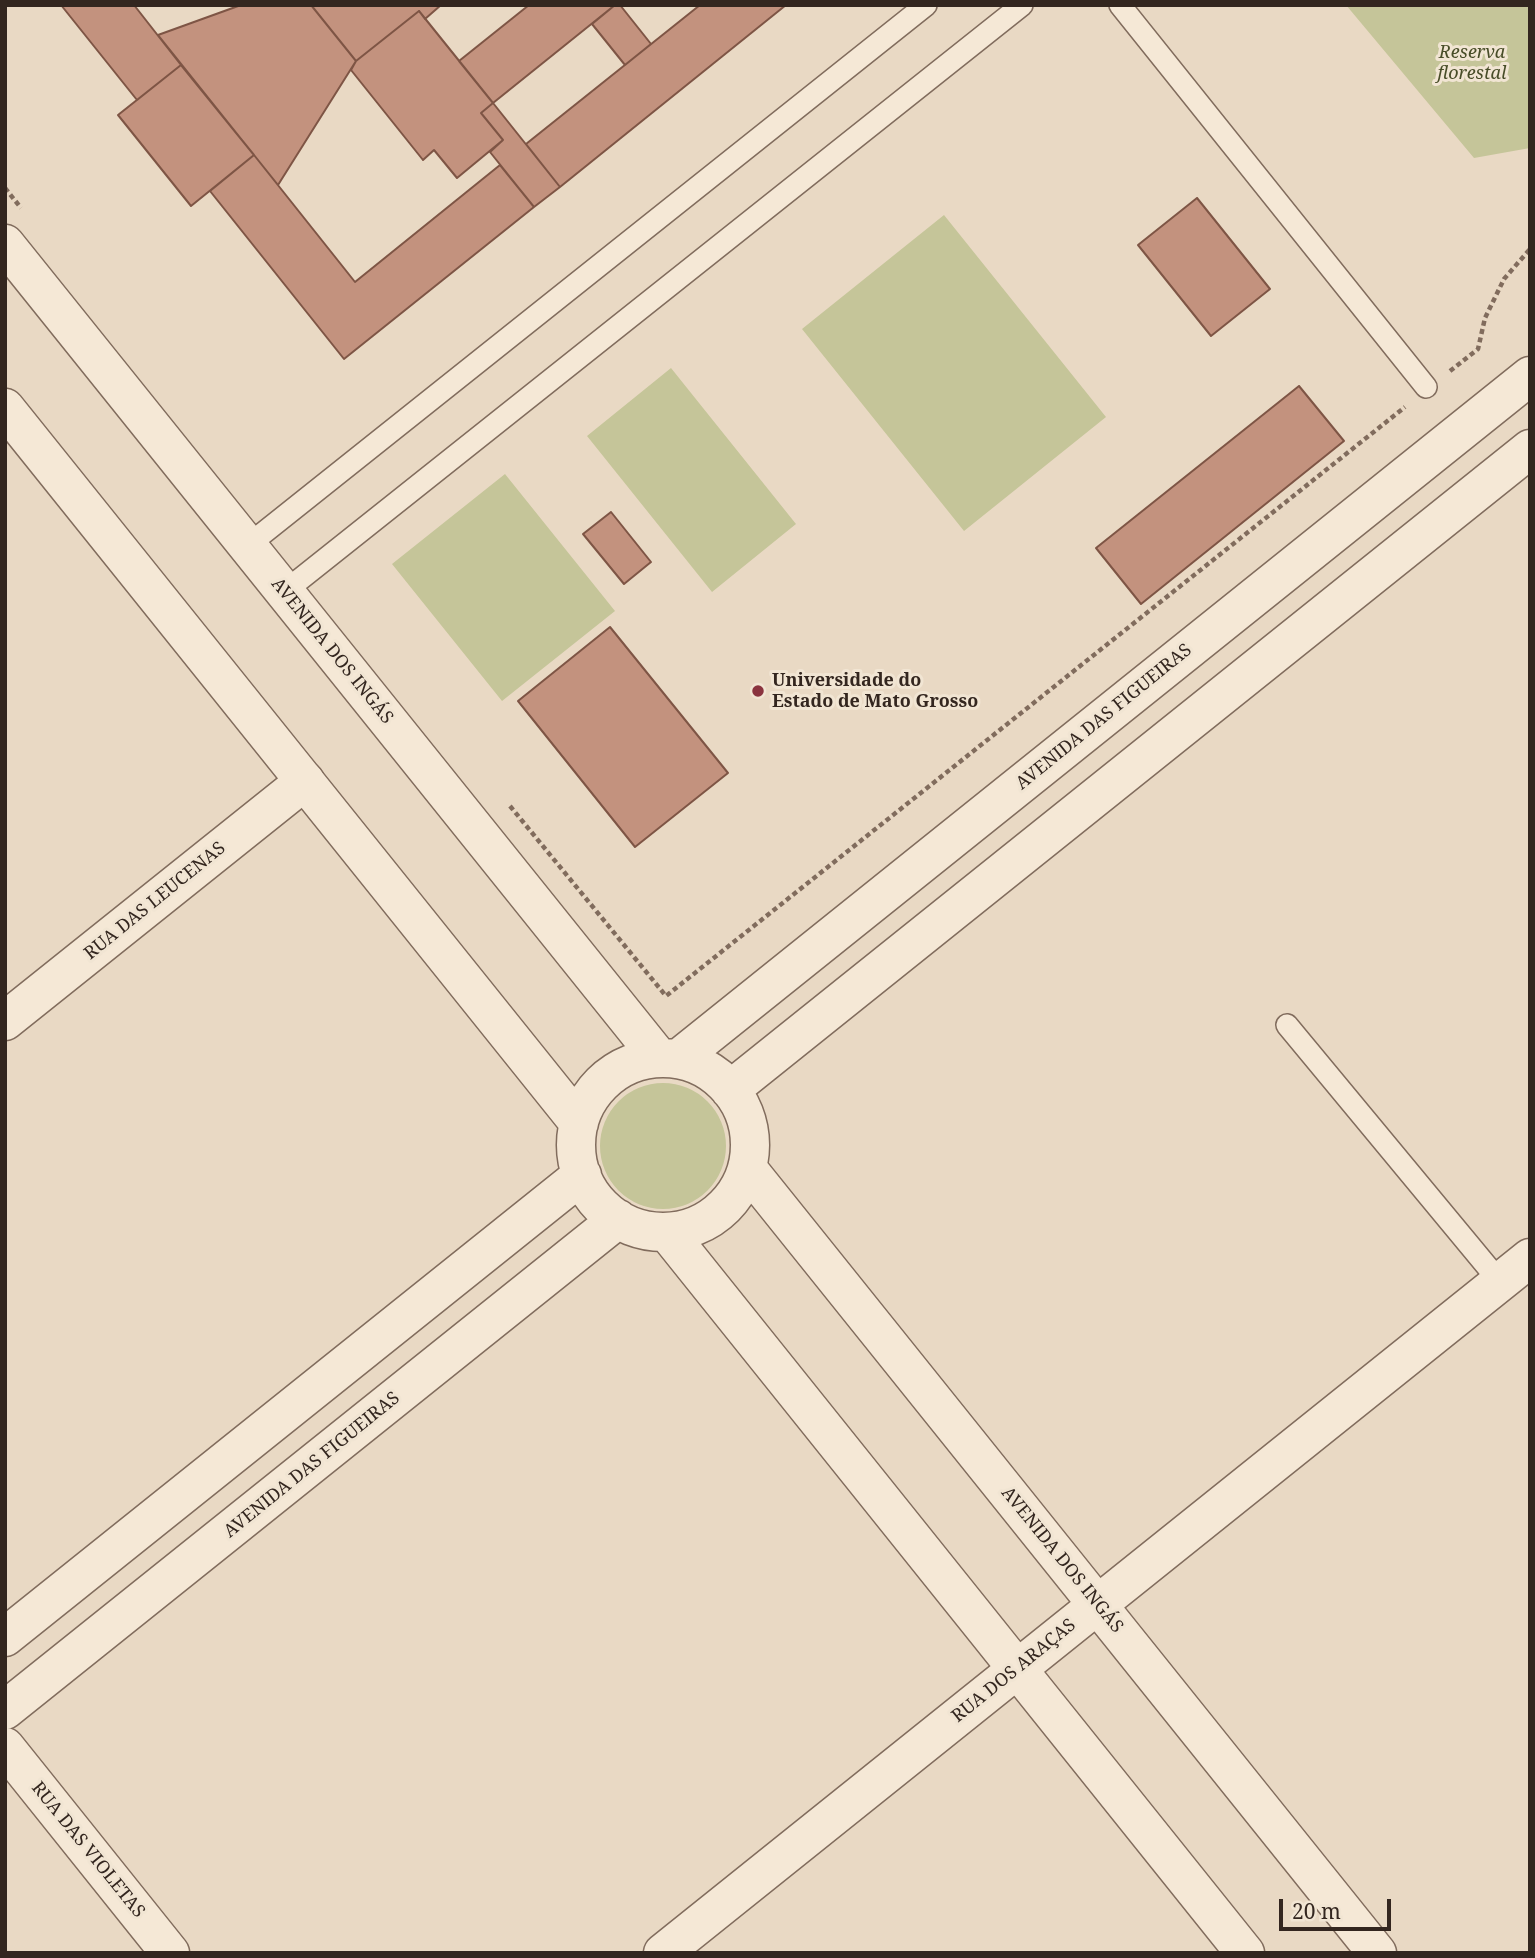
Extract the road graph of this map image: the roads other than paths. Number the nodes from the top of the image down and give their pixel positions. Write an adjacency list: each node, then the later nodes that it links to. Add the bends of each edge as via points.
1 (926, 5): 9 (lane)
2 (1022, 5): 10 (lane)
3 (1120, 5): 6 (lane)
4 (5, 244): 9 (street, AVENIDA DOS INGÁS)
5 (1530, 376): 14 (street, AVENIDA DAS FIGUEIRAS)
6 (1420, 394)
7 (11, 428): 11 (street)
8 (1530, 449): 15 (street)
9 (247, 546): 10 (street, AVENIDA DOS INGÁS)
10 (284, 592): 14 (street, AVENIDA DOS INGÁS)
11 (305, 781): 12 (street, RUA DAS LEUCENAS); 16 (street)
12 (5, 1021)
13 (1287, 1025): 22 (lane)
14 (668, 1059): 15 (street, AVENIDA DAS FIGUEIRAS, via 698,1064); 16 (street, AVENIDA DAS FIGUEIRAS, via 631,1064 611,1075 595,1091)
15 (730, 1090): 17 (street, AVENIDA DAS FIGUEIRAS, via 744,1112 750,1134)
16 (579, 1123): 18 (street, AVENIDA DAS FIGUEIRAS, via 576,1156)
17 (747, 1168): 20 (street, AVENIDA DAS FIGUEIRAS, via 733,1198 717,1214 696,1226); 23 (street, AVENIDA DOS INGÁS)
18 (582, 1175): 19 (street, AVENIDA DAS FIGUEIRAS, via 593,1199); 24 (street)
19 (618, 1219): 20 (street, AVENIDA DAS FIGUEIRAS, via 629,1226); 26 (street, AVENIDA DAS FIGUEIRAS)
20 (667, 1232): 25 (street)
21 (1530, 1258): 22 (street, RUA DOS ARAÇAS)
22 (1500, 1282): 23 (street, RUA DOS ARAÇAS)
23 (1097, 1604): 25 (street, RUA DOS ARAÇAS); 31 (street, AVENIDA DOS INGÁS)
24 (5, 1637)
25 (1017, 1669): 29 (street, RUA DOS ARAÇAS); 30 (street)
26 (5, 1710)
27 (5, 1747): 28 (street, RUA DAS VIOLETAS)
28 (170, 1953)
29 (663, 1953)
30 (1245, 1953)
31 (1377, 1953)

